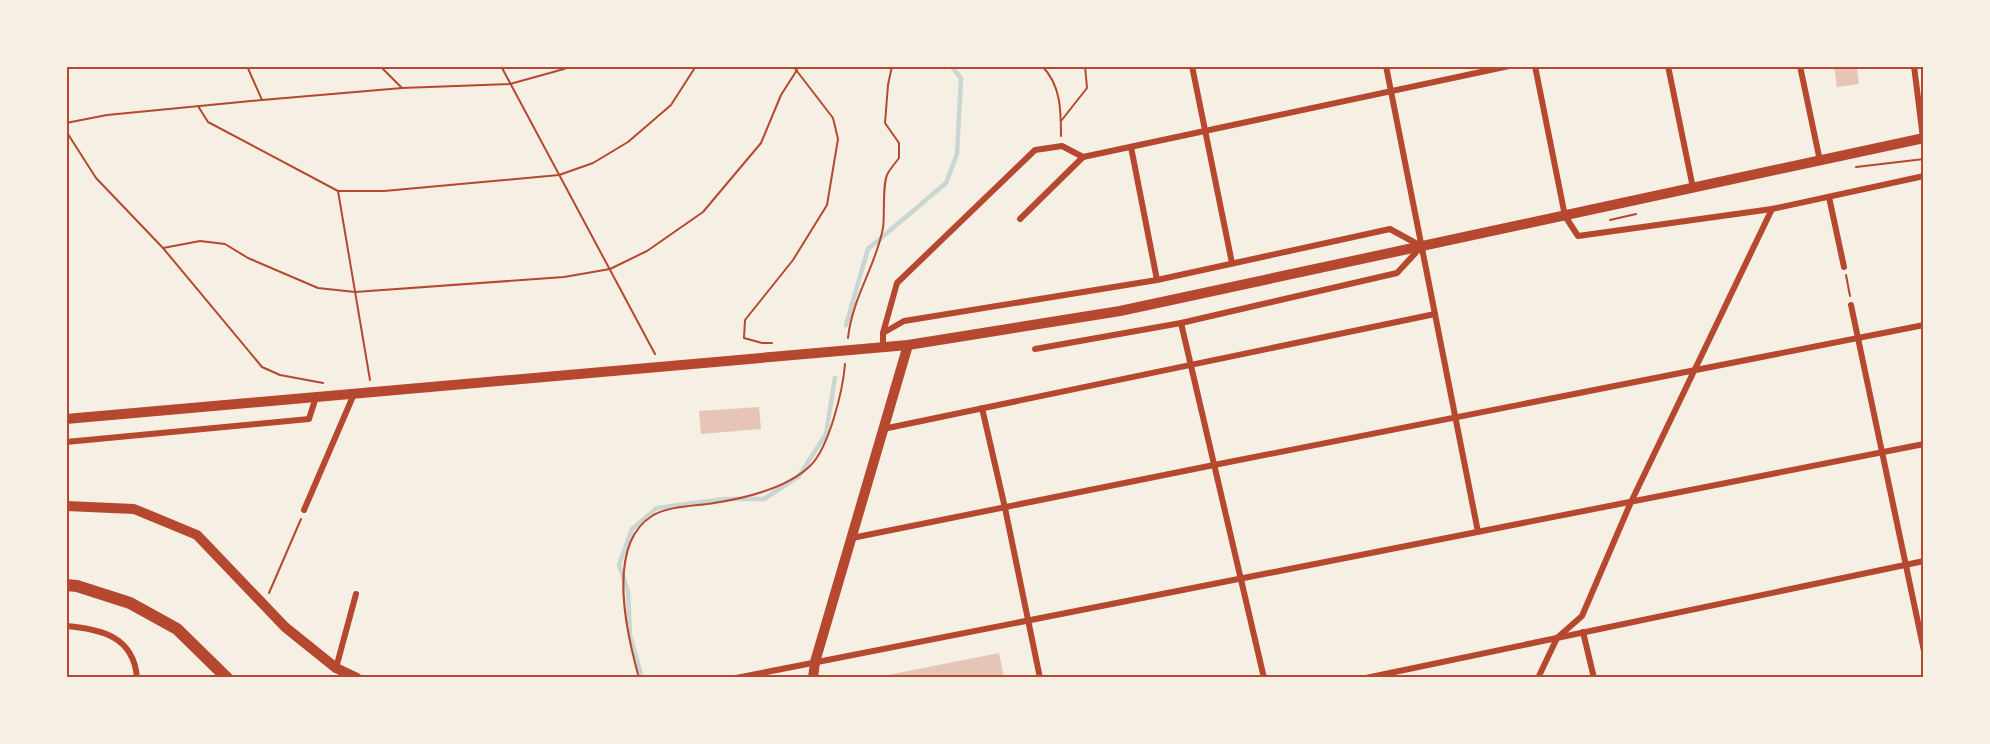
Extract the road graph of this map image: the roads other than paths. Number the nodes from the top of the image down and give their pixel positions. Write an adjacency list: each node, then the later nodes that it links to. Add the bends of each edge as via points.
1 (1192, 66): 9 (street)
2 (1386, 66): 8 (street)
3 (1509, 66): 8 (street)
4 (1535, 66): 18 (street)
5 (1668, 66): 15 (street)
6 (1800, 66): 13 (street)
7 (1914, 66): 10 (street)
8 (1391, 91): 9 (street); 20 (street)
9 (1205, 131): 11 (street); 21 (street)
10 (1924, 138): 13 (street)
11 (1131, 147): 12 (street); 23 (street)
12 (1083, 157): 19 (street); 28 (street, via 1062,146 1035,150 897,283)
13 (1820, 161): 15 (street)
14 (1924, 176): 16 (street)
15 (1693, 188): 18 (street)
16 (1829, 197): 17 (street); 22 (street)
17 (1772, 209): 18 (street, via 1578,236); 34 (street)
18 (1565, 216): 20 (street)
19 (1020, 219)
20 (1422, 246): 21 (street, via 1390,229); 25 (street); 26 (street, via 1397,273); 30 (street, via 1120,311)
21 (1232, 263): 23 (street)
22 (1844, 267)
23 (1157, 280): 28 (street, via 904,321)
24 (1851, 305): 29 (street)
25 (1435, 314): 33 (street); 38 (street)
26 (1181, 322): 32 (street); 33 (street)
27 (1924, 325): 29 (street)
28 (883, 333): 31 (street)
29 (1859, 338): 34 (street); 43 (street)
30 (908, 345): 31 (street); 40 (street)
31 (883, 348): 35 (street)
32 (1035, 349)
33 (1191, 364): 37 (street); 44 (street)
34 (1694, 371): 38 (street); 45 (street)
35 (354, 393): 36 (street); 48 (street)
36 (316, 397): 39 (street); 41 (street, via 309,419)
37 (982, 408): 40 (street); 47 (street)
38 (1455, 418): 44 (street); 49 (street)
39 (66, 419)
40 (883, 429): 50 (street)
41 (66, 442)
42 (1924, 444): 43 (street)
43 (1882, 452): 45 (street); 52 (street)
44 (1214, 465): 47 (street); 53 (street)
45 (1631, 502): 49 (street); 59 (street, via 1582,616)
46 (66, 506): 62 (street, via 134,509 196,535 285,627)
47 (1005, 508): 50 (street); 56 (street)
48 (304, 510)
49 (1478, 532): 53 (street)
50 (851, 538): 61 (street)
51 (1924, 561): 52 (street)
52 (1906, 565): 58 (street); 60 (street)
53 (1241, 579): 56 (street); 69 (street)
54 (66, 585): 64 (main road, via 130,603 177,629)
55 (356, 594): 62 (street)
56 (1028, 620): 61 (street); 68 (street)
57 (66, 626): 63 (street, via 114,637 132,653)
58 (1583, 632): 59 (street); 72 (street)
59 (1557, 638): 70 (street); 71 (street)
60 (1924, 651)
61 (815, 662): 66 (street); 67 (street)
62 (336, 668): 65 (street)
63 (137, 678)
64 (227, 678)
65 (357, 678)
66 (736, 678)
67 (813, 678)
68 (1040, 678)
69 (1264, 678)
70 (1366, 678)
71 (1538, 678)
72 (1594, 678)

